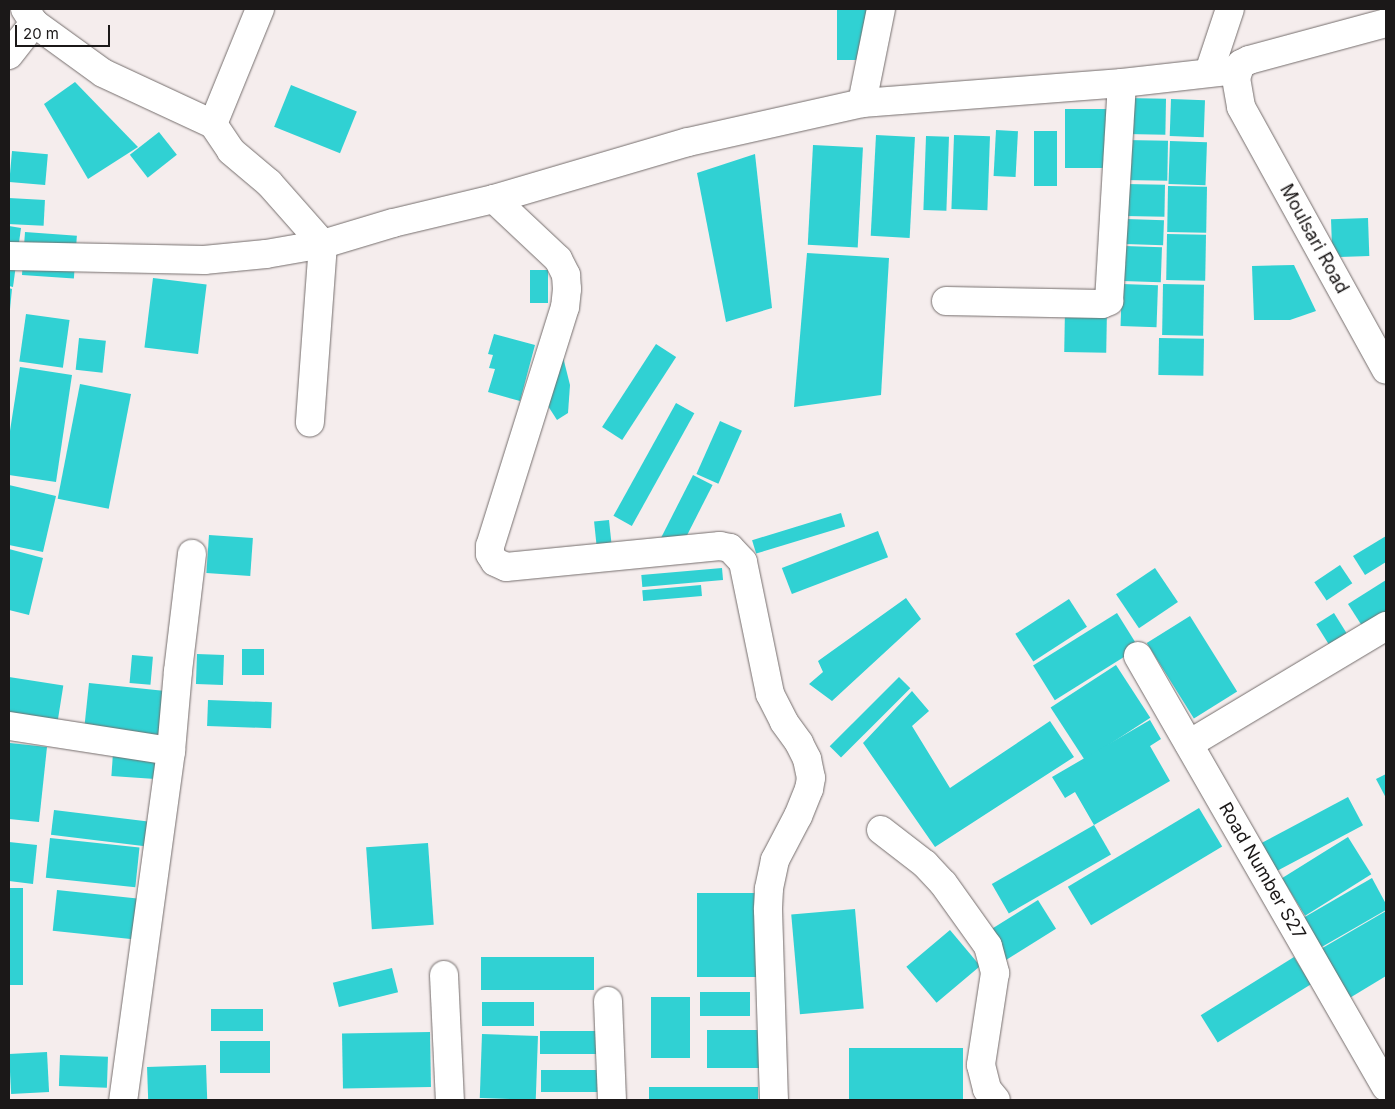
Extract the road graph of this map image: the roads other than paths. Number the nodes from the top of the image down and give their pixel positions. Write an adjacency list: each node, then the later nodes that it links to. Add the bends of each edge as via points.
1 (260, 9): 11 (street)
2 (881, 9): 10 (street)
3 (1230, 9): 8 (street)
4 (29, 16): 6 (street); 11 (street, via 103,74)
5 (1386, 23): 7 (street, via 1249,60)
6 (9, 56)
7 (1238, 70): 8 (street); 16 (street, Moulsari Road, via 1236,78 1241,107)
8 (1210, 72): 9 (street)
9 (1122, 83): 10 (street); 15 (street, via 1109,301 1102,304)
10 (862, 103): 12 (street, via 688,142)
11 (213, 124): 13 (street, via 231,151 269,183)
12 (494, 199): 13 (street); 32 (street, via 558,259 566,274 567,289 565,307 490,546 494,562 506,567 720,546 730,548 743,562 770,694 807,759 811,778 809,790 775,860 769,889)
13 (323, 244): 14 (street, via 204,260); 17 (street)
14 (9, 256)
15 (946, 301)
16 (1386, 370)
17 (310, 423)
18 (192, 554): 23 (street)
19 (1386, 626): 22 (street)
20 (1138, 656): 22 (street, Road Number S27)
21 (9, 726): 23 (street)
22 (1189, 744): 27 (street, Road Number S27)
23 (172, 751): 29 (street)
24 (881, 830): 28 (street, via 925,864 973,922 988,946 995,973 981,1058)
25 (444, 975): 30 (street)
26 (608, 1001): 31 (street)
27 (1386, 1087)
28 (988, 1097)
29 (123, 1100)
30 (450, 1100)
31 (612, 1100)
32 (774, 1100)

